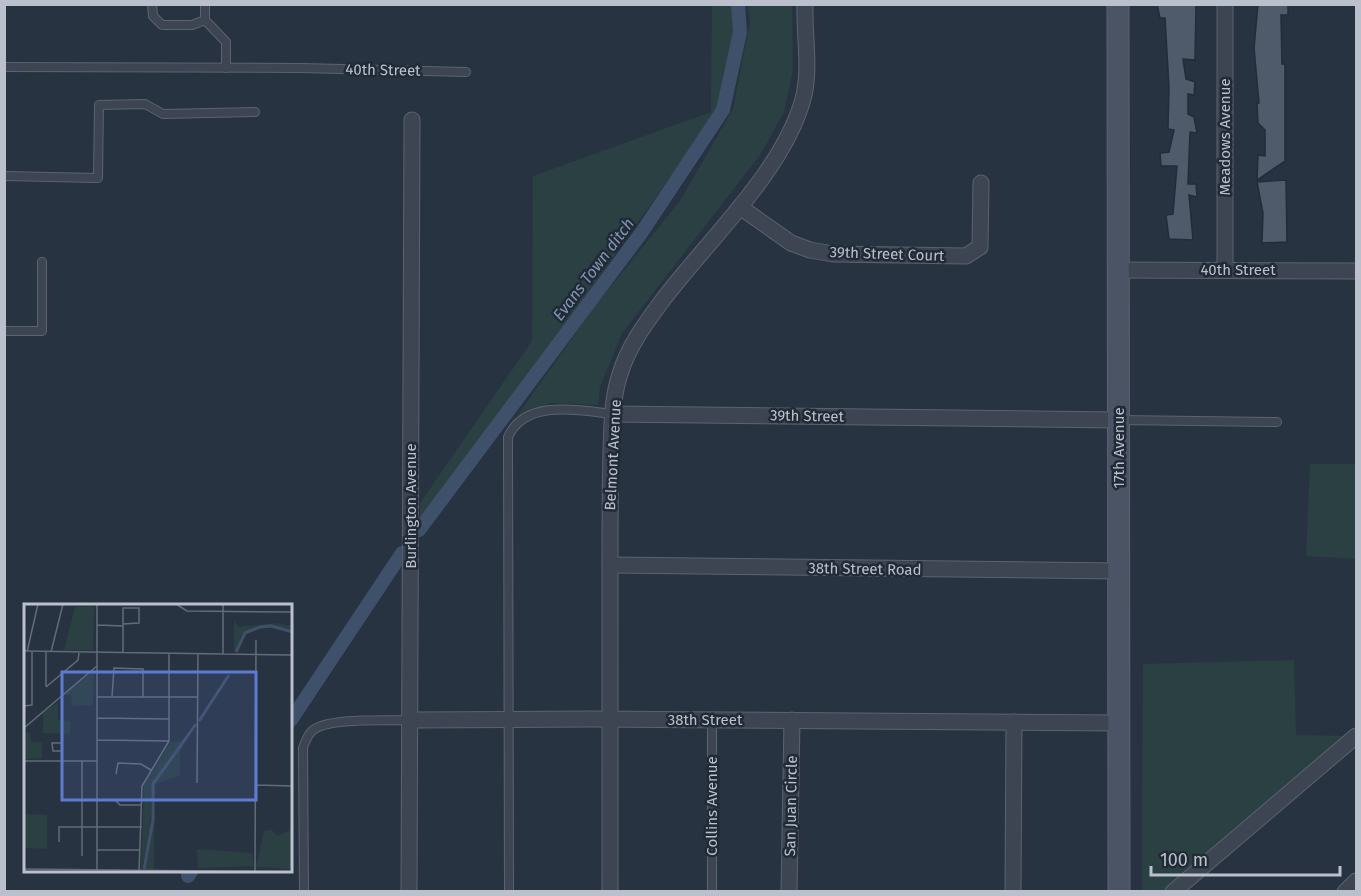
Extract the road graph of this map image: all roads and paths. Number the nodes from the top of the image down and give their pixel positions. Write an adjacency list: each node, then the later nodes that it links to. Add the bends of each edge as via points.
1 (152, 4): 6 (lane, via 153,15 162,25 192,25)
2 (205, 4): 6 (lane)
3 (805, 4): 14 (street, Belmont Avenue, via 803,98 793,127)
4 (1118, 4): 16 (main road, 17th Avenue)
5 (1225, 4): 17 (street, Meadows Avenue)
6 (206, 20): 8 (lane, via 226,42)
7 (4, 67): 8 (lane, 40th Street)
8 (226, 68): 9 (lane, 40th Street)
9 (466, 72)
10 (255, 112): 12 (lane, via 163,114 146,104 99,105 98,178)
11 (412, 120): 27 (street, Burlington Avenue)
12 (4, 176)
13 (981, 183): 14 (street, 39th Street Court, via 980,247 966,256 833,254 810,250 791,243)
14 (740, 207): 20 (street, Belmont Avenue, via 643,326 625,357)
15 (42, 262): 19 (lane, via 42,331)
16 (1119, 270): 17 (street, 40th Street); 21 (main road, 17th Avenue)
17 (1225, 270): 18 (street, 40th Street)
18 (1356, 271)
19 (4, 331)
20 (612, 414): 21 (street, 39th Street); 23 (street, Belmont Avenue); 25 (lane, 39th Street, via 545,410 518,422 508,438)
21 (1118, 420): 22 (lane); 24 (main road, 17th Avenue)
22 (1276, 422)
23 (610, 565): 24 (street, 38th Street Road); 26 (street, Belmont Avenue)
24 (1119, 572): 31 (main road, 17th Avenue)
25 (510, 719): 26 (street, 38th Street); 27 (street, 38th Street); 36 (lane)
26 (611, 719): 28 (street, 38th Street); 37 (street, Belmont Avenue)
27 (409, 720): 34 (lane, 38th Street, via 336,723 313,730 303,748); 35 (street, Burlington Avenue)
28 (712, 720): 29 (street, 38th Street); 38 (lane, Collins Avenue)
29 (792, 720): 30 (street, 38th Street); 39 (street, San Juan Circle)
30 (1014, 722): 31 (street, 38th Street); 40 (street)
31 (1118, 723): 41 (main road, 17th Avenue)
32 (1356, 736): 42 (street)
33 (1356, 881): 43 (street)
34 (304, 891)
35 (409, 891)
36 (509, 891)
37 (610, 891)
38 (712, 891)
39 (789, 891)
40 (1013, 891)
41 (1119, 891)
42 (1173, 891)
43 (1345, 891)

